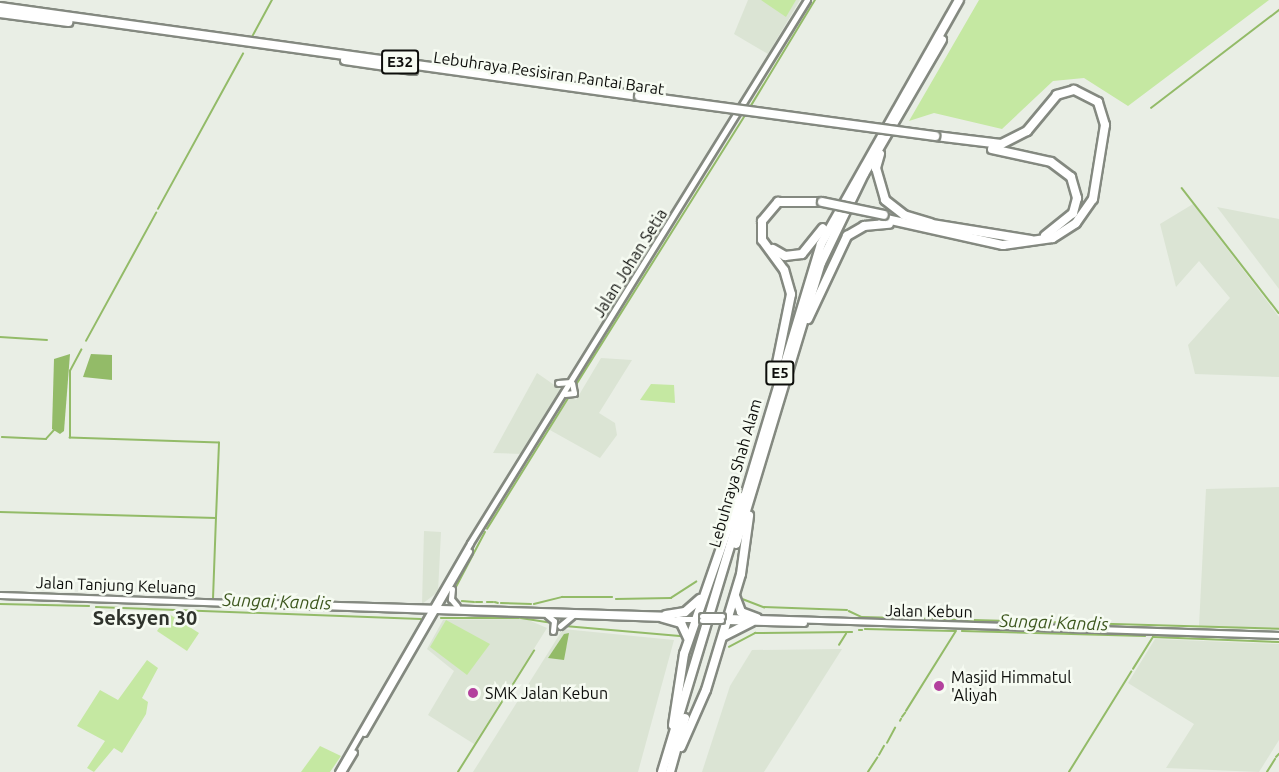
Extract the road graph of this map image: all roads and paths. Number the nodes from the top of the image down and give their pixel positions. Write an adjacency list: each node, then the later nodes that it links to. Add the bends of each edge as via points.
1 (807, 0): 16 (main road, Jalan Johan Setia)
2 (959, 0): 8 (highway, Lebuhraya Shah Alam / E5)
3 (965, 0): 6 (highway, Lebuhraya Shah Alam / E5)
4 (0, 7): 7 (highway, Lebuhraya Pesisiran Pantai Barat / E32)
5 (0, 13): 7 (highway, Lebuhraya Pesisiran Pantai Barat / E32)
6 (943, 38): 12 (highway, via 876,168 879,189 890,206); 18 (highway, Lebuhraya Shah Alam / E5, via 838,223)
7 (639, 98): 9 (highway, Lebuhraya Pesisiran Pantai Barat / E32, bridge)
8 (892, 113): 10 (highway, via 811,247 791,256 771,247 766,226 776,208 796,202); 19 (highway, Lebuhraya Shah Alam / E5, via 821,244)
9 (935, 138): 13 (highway, Lebuhraya Pesisiran Pantai Barat / E32, via 994,146 1023,134 1053,99 1074,90 1089,95 1100,106 1104,141 1098,177 1082,217 1044,241 1003,245); 15 (highway, Lebuhraya Pesisiran Pantai Barat / E32, via 1022,153 1058,165 1076,189 1075,208 1066,224)
10 (822, 204): 11 (highway, bridge); 19 (highway, via 778,202 762,221 762,240 784,270 792,303)
11 (883, 217): 12 (highway); 13 (highway)
12 (936, 225): 15 (highway)
13 (926, 228): 18 (highway, via 877,224 847,236 810,314)
14 (1066, 228): 15 (highway)
15 (1033, 240)
16 (572, 381): 17 (main road, via 574,393); 17 (main road, via 558,383)
17 (563, 395): 21 (main road)
18 (777, 405): 20 (highway, Lebuhraya Shah Alam / E5)
19 (758, 444): 25 (highway); 46 (highway, Lebuhraya Shah Alam / E5)
20 (759, 469): 23 (highway); 47 (highway, Lebuhraya Shah Alam / E5)
21 (474, 539): 22 (main road); 28 (main road)
22 (460, 568): 27 (main road, via 450,593); 28 (main road)
23 (735, 592): 35 (highway); 36 (highway, via 741,612)
24 (0, 595): 26 (main road, Jalan Tanjung Keluang)
25 (702, 596): 33 (highway, via 685,612); 34 (highway)
26 (301, 605): 28 (main road, Jalan Tanjung Keluang); 29 (main road, Jalan Tanjung Keluang)
27 (457, 606): 28 (main road, Jalan Kebun); 33 (main road, Jalan Kebun)
28 (436, 608): 29 (main road, Jalan Tanjung Keluang); 30 (main road, Jalan Kebun); 37 (main road); 38 (main road)
29 (414, 610): 38 (main road, via 422,614)
30 (448, 610): 31 (main road, Jalan Kebun); 37 (main road)
31 (544, 613): 32 (main road, Jalan Kebun); 40 (main road, via 554,621)
32 (575, 615): 33 (main road, Jalan Kebun); 39 (main road)
33 (664, 616): 34 (main road, Jalan Kebun); 43 (highway, via 684,626)
34 (699, 617): 35 (main road, Jalan Kebun, bridge); 43 (highway)
35 (725, 619): 36 (main road, Jalan Kebun); 42 (highway)
36 (754, 620): 41 (main road, Jalan Kebun); 42 (highway, via 734,627)
37 (430, 622): 44 (main road)
38 (423, 625): 44 (main road)
39 (560, 626)
40 (553, 631)
41 (1279, 635)
42 (722, 639): 47 (highway)
43 (687, 644): 46 (highway)
44 (370, 718): 45 (main road)
45 (340, 772)
46 (662, 772)
47 (670, 772)

